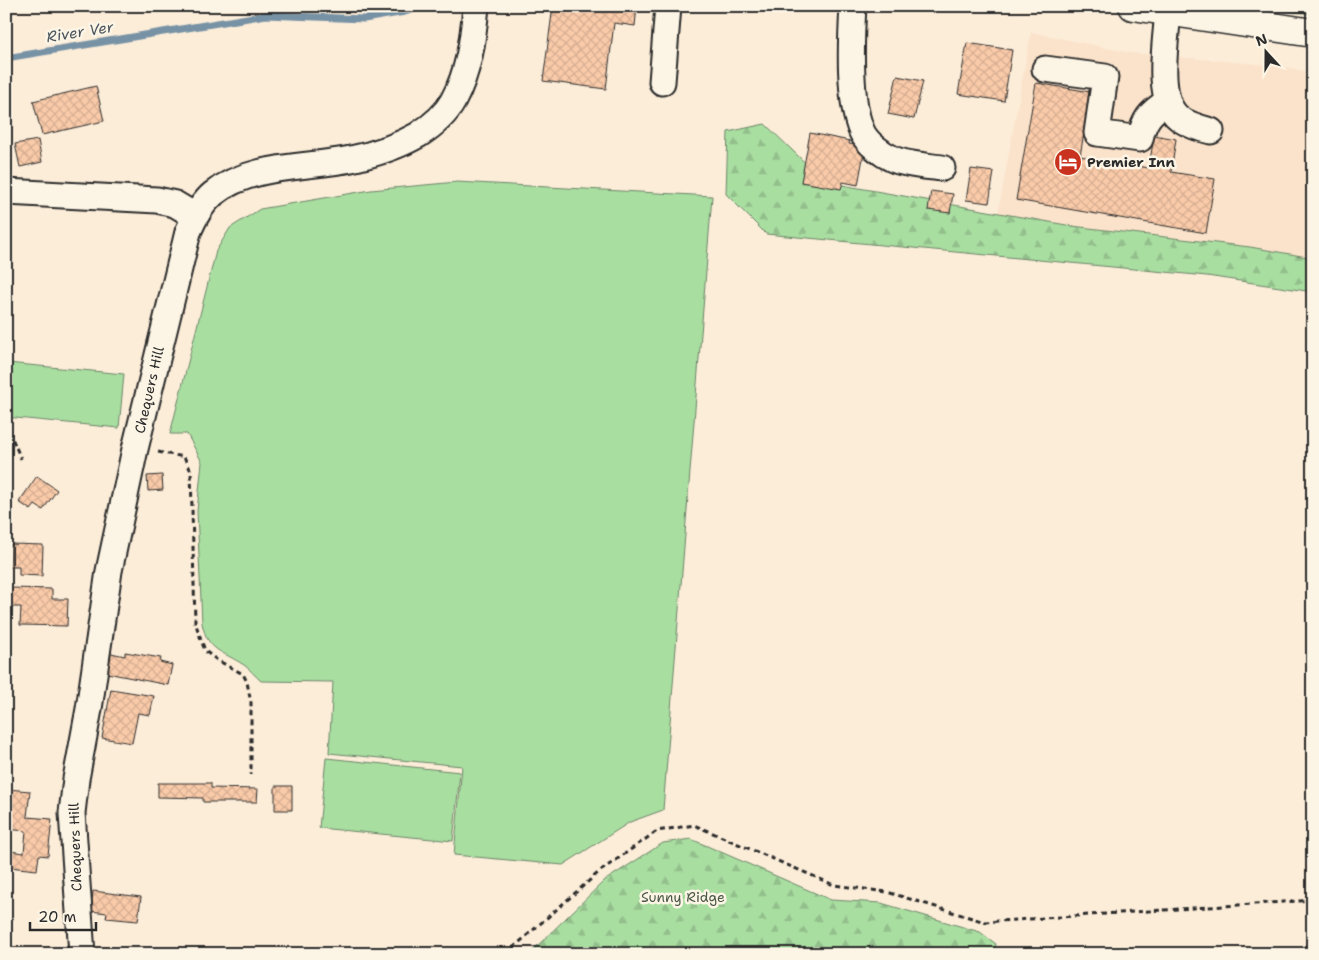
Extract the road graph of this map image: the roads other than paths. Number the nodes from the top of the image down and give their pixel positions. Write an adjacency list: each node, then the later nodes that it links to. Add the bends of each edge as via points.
1 (476, 6): 13 (street, Chequers Hill, via 472,44 461,82 442,117 426,130 379,152 350,160 275,170 225,186 205,202)
2 (668, 6): 8 (street)
3 (854, 6): 11 (street, via 852,75 856,115 862,134 894,160)
4 (1133, 6): 5 (main road)
5 (1168, 12): 6 (main road); 9 (street, via 1164,57)
6 (1313, 33)
7 (1045, 69): 9 (street, via 1105,77 1097,133 1140,139 1144,123 1152,111)
8 (662, 82)
9 (1166, 102): 10 (street, via 1177,117)
10 (1211, 131)
11 (942, 168)
12 (6, 192): 13 (street, via 157,200 176,204)
13 (195, 216): 14 (street, Chequers Hill, via 180,260 108,571 73,805)
14 (82, 954)

